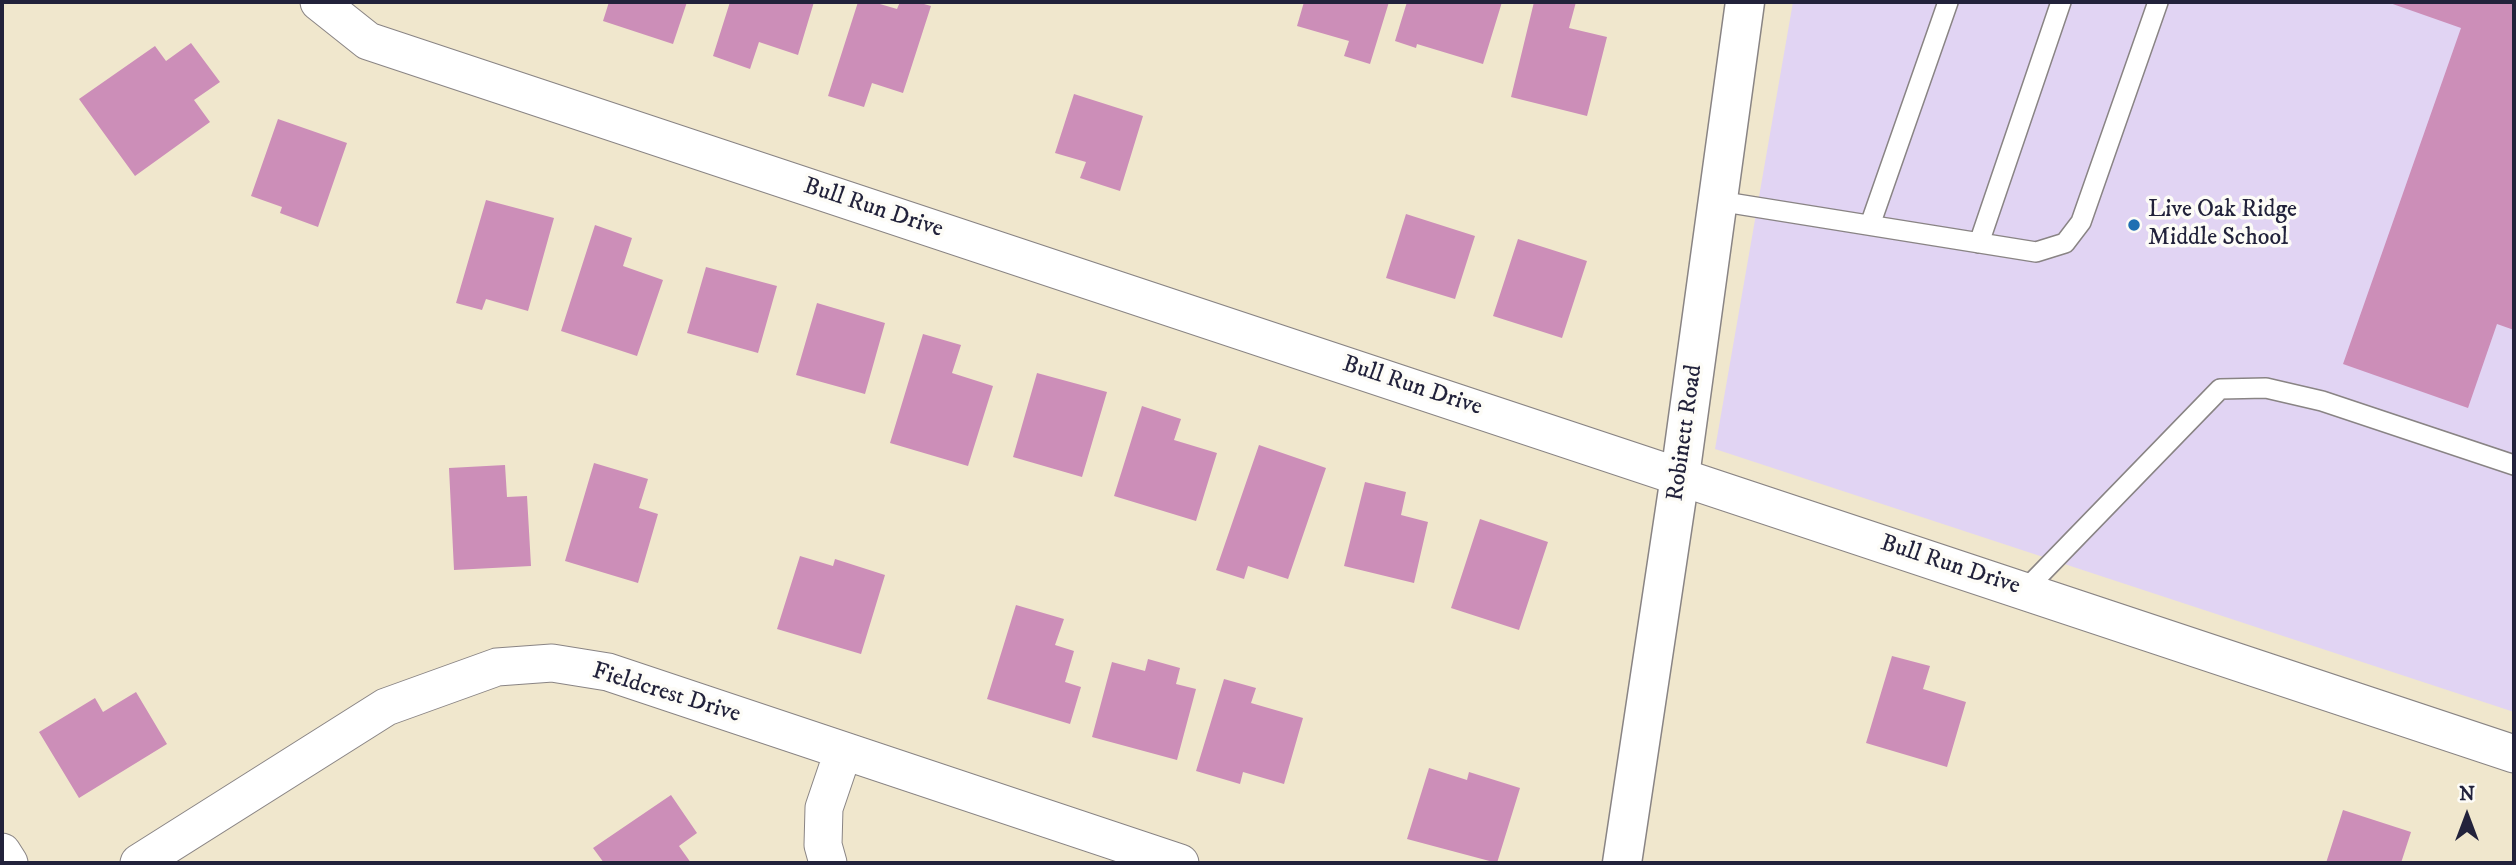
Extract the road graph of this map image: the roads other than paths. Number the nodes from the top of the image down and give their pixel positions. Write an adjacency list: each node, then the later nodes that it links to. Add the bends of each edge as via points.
1 (319, 2): 10 (street, Bull Run Drive, via 368,41)
2 (1745, 2): 6 (street, Robinett Road)
3 (1948, 2): 7 (lane)
4 (2061, 2): 8 (lane)
5 (2158, 2): 8 (lane, via 2081,222 2064,243 2036,252)
6 (1718, 201): 7 (lane); 10 (street, Robinett Road)
7 (1870, 225): 8 (lane)
8 (1979, 243)
9 (2514, 465): 11 (lane, via 2322,401 2266,388 2220,389)
10 (1680, 476): 11 (street, Bull Run Drive); 19 (street, Robinett Road)
11 (2024, 591): 13 (street, Bull Run Drive)
12 (843, 752): 16 (street, Fieldcrest Drive, via 608,672 552,663 497,667 386,707); 17 (street, via 824,808 823,845); 18 (street, Fieldcrest Drive)
13 (2514, 754)
14 (2, 852): 15 (street)
15 (9, 863)
16 (139, 863)
17 (828, 863)
18 (1180, 863)
19 (1622, 863)

